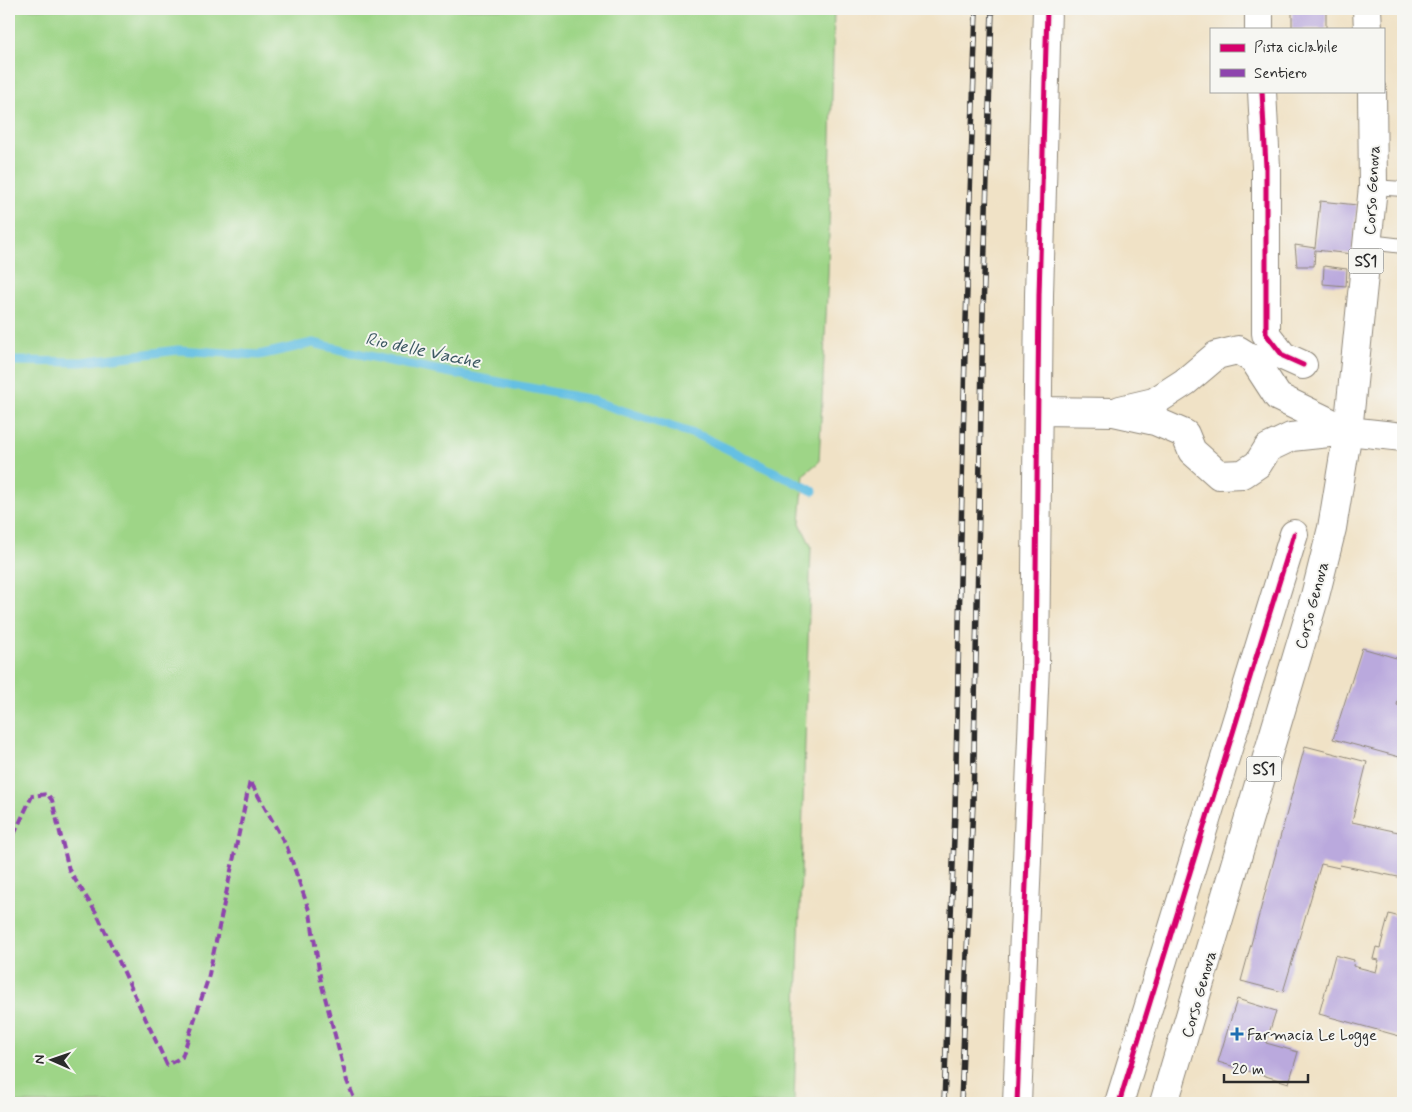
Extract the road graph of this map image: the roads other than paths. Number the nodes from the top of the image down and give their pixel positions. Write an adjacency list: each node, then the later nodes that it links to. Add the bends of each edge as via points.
1 (1047, 9): 13 (street, via 1038,294)
2 (1258, 9): 4 (street)
3 (1367, 9): 5 (street)
4 (1259, 28)
5 (1368, 28)
6 (1262, 92): 12 (street, via 1266,167 1266,334 1283,356)
7 (1372, 92): 8 (street, Corso Genova / SS1)
8 (1373, 187): 9 (lane); 10 (street, Corso Genova / SS1)
9 (1403, 189)
10 (1369, 242): 11 (lane); 15 (street, Corso Genova / SS1)
11 (1403, 246)
12 (1303, 365)
13 (1038, 411): 14 (street); 18 (street, via 1034,729)
14 (1114, 412): 15 (street, via 1155,421 1184,434 1192,451 1219,475 1243,474 1258,464 1268,448 1291,437); 15 (street, via 1154,402 1185,382 1217,355 1238,350 1254,360 1278,397)
15 (1348, 431): 16 (street); 20 (street, Corso Genova / SS1, via 1332,528 1315,596)
16 (1403, 437)
17 (1294, 534): 19 (street)
18 (1018, 1103)
19 (1119, 1103)
20 (1164, 1103)

